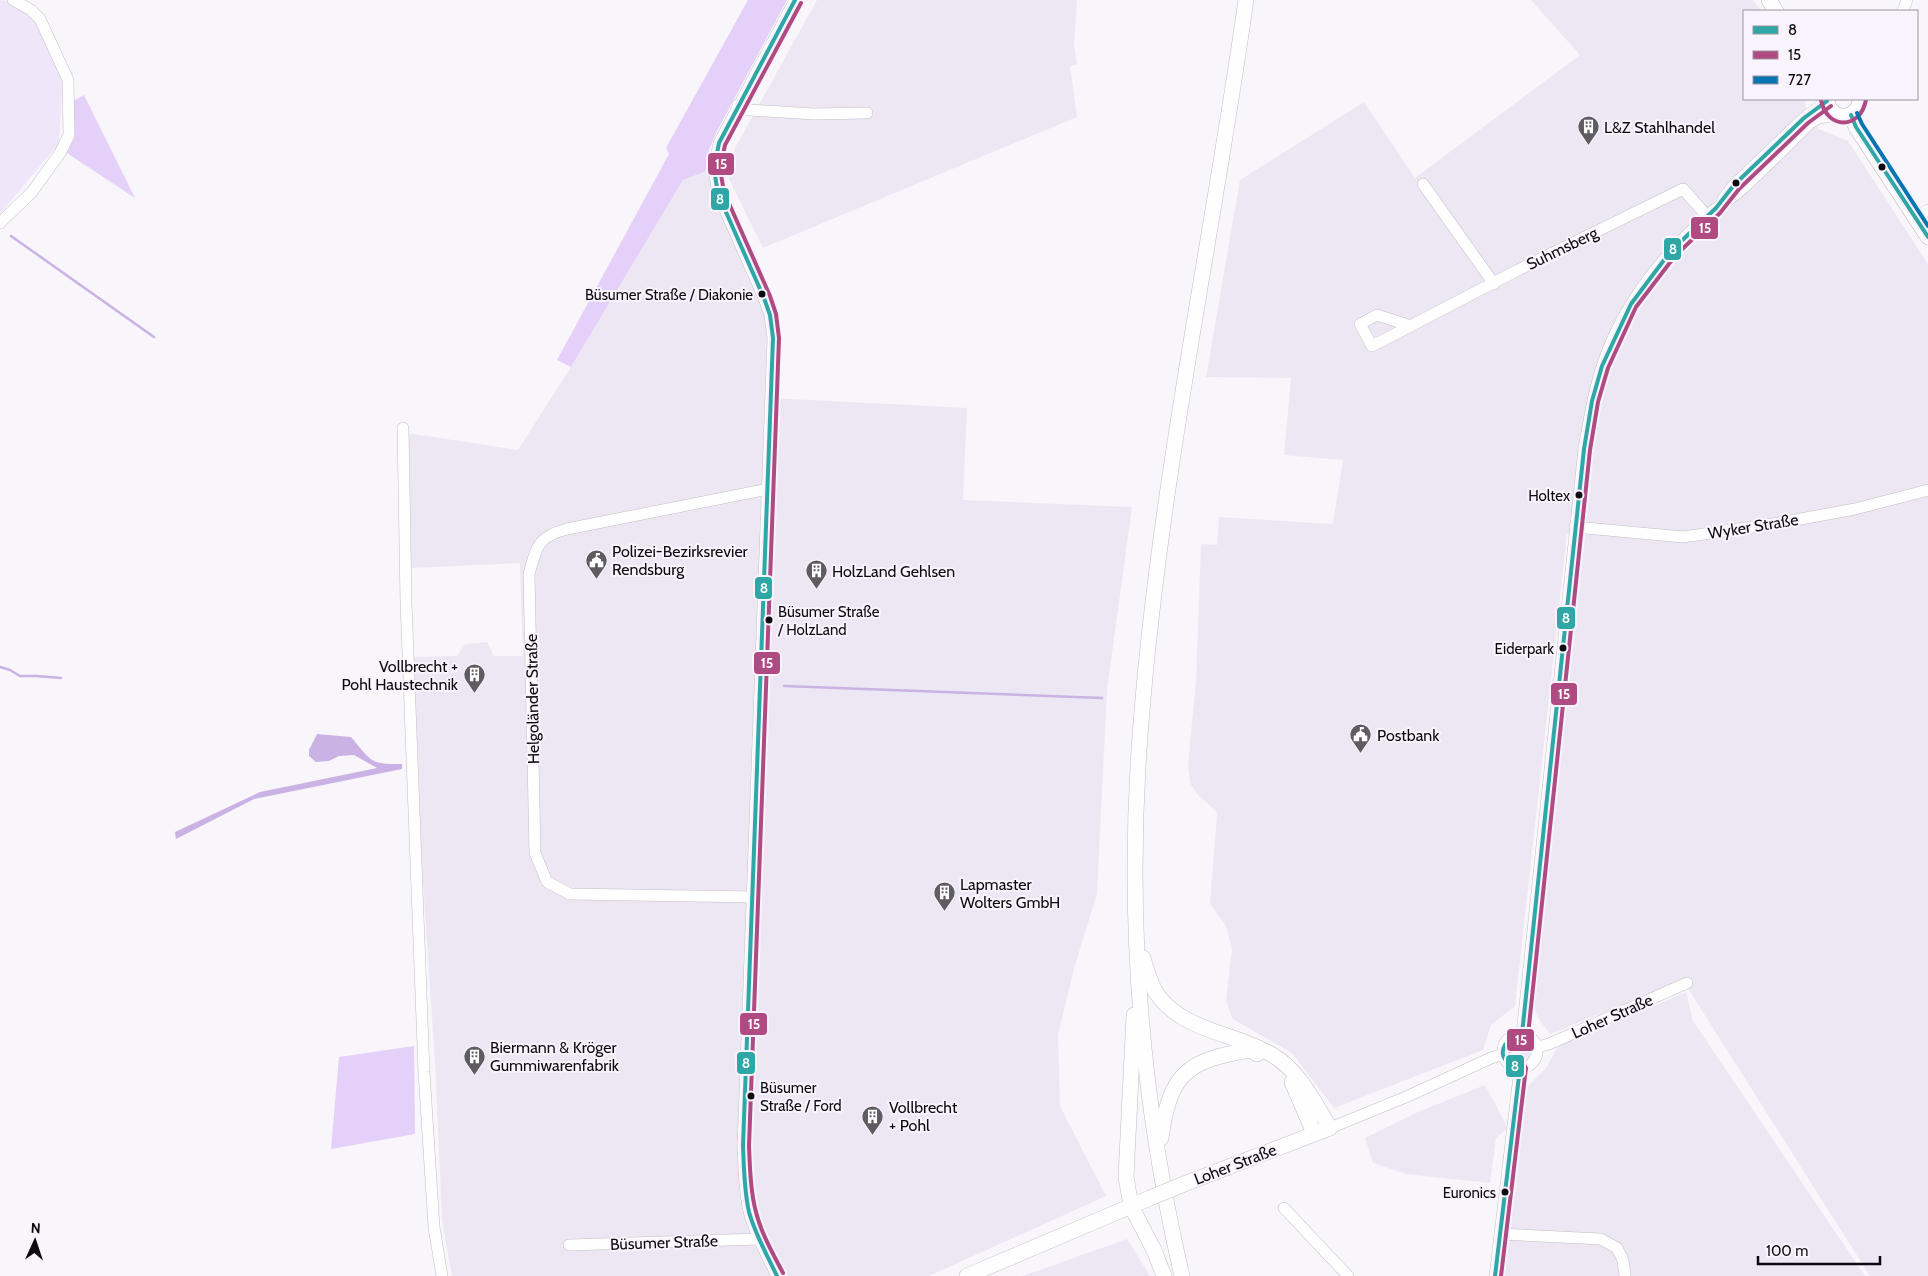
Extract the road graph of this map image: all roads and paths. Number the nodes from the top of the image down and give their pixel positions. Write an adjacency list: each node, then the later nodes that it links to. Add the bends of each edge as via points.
1 (13, 0): 14 (street, via 40,19 68,80 70,135 32,192)
2 (795, 0): 6 (street)
3 (1246, 0): 23 (main road, via 1154,590 1141,716)
4 (1827, 100): 8 (main road); 11 (street, via 1734,184)
5 (1860, 100): 9 (main road, via 1859,108)
6 (738, 105): 7 (street, via 767,112); 19 (street, via 719,143 714,179 764,298 772,326)
7 (867, 113)
8 (1835, 114): 9 (main road); 11 (street, via 1810,123 1740,192)
9 (1851, 115): 12 (main road, via 1856,127)
10 (1422, 184): 16 (street)
11 (1716, 208): 13 (street)
12 (1922, 214): 15 (main road)
13 (1707, 216): 16 (street, Suhmsberg, via 1683,189); 21 (street, via 1670,252 1652,275 1631,304 1616,333 1592,401)
14 (0, 223)
15 (1928, 237)
16 (1494, 284): 17 (street, Suhmsberg)
17 (1411, 326)
18 (403, 428): 38 (street, via 406,602 424,1072 434,1227)
19 (768, 489): 22 (street); 22 (street, Helgoländer Straße, via 549,534 536,548 529,574 535,853 547,882 570,894)
20 (1928, 490): 21 (street, Wyker Straße, via 1855,509 1683,536)
21 (1575, 527): 26 (street)
22 (754, 897): 36 (street, via 744,1172)
23 (1136, 938): 24 (main road); 30 (main road, via 1150,980 1157,994 1170,1007 1200,1027 1274,1055 1294,1071)
24 (1137, 958): 32 (main road); 33 (main road, via 1126,1161)
25 (1687, 983): 27 (street, Loher Straße)
26 (1522, 1034): 27 (street, via 1530,1037); 28 (street, via 1509,1038)
27 (1537, 1047): 29 (street, via 1535,1060)
28 (1504, 1054): 29 (street, via 1508,1063); 30 (street, Loher Straße)
29 (1520, 1068): 35 (street)
30 (1330, 1128): 31 (main road, Loher Straße)
31 (1314, 1133): 32 (main road, via 1289,1077 1251,1050 1213,1057 1198,1064 1176,1084 1165,1109); 33 (main road, Loher Straße, bridge)
32 (1158, 1157): 42 (main road)
33 (1131, 1206): 40 (main road, Loher Straße); 41 (main road)
34 (1284, 1208): 43 (street)
35 (1500, 1234): 44 (street); 45 (street, via 1601,1238 1616,1248)
36 (758, 1239): 37 (street, Büsumer Straße); 39 (street)
37 (569, 1245)
38 (442, 1276)
39 (777, 1276)
40 (967, 1276)
41 (1164, 1276)
42 (1182, 1276)
43 (1348, 1276)
44 (1495, 1276)
45 (1625, 1276)

